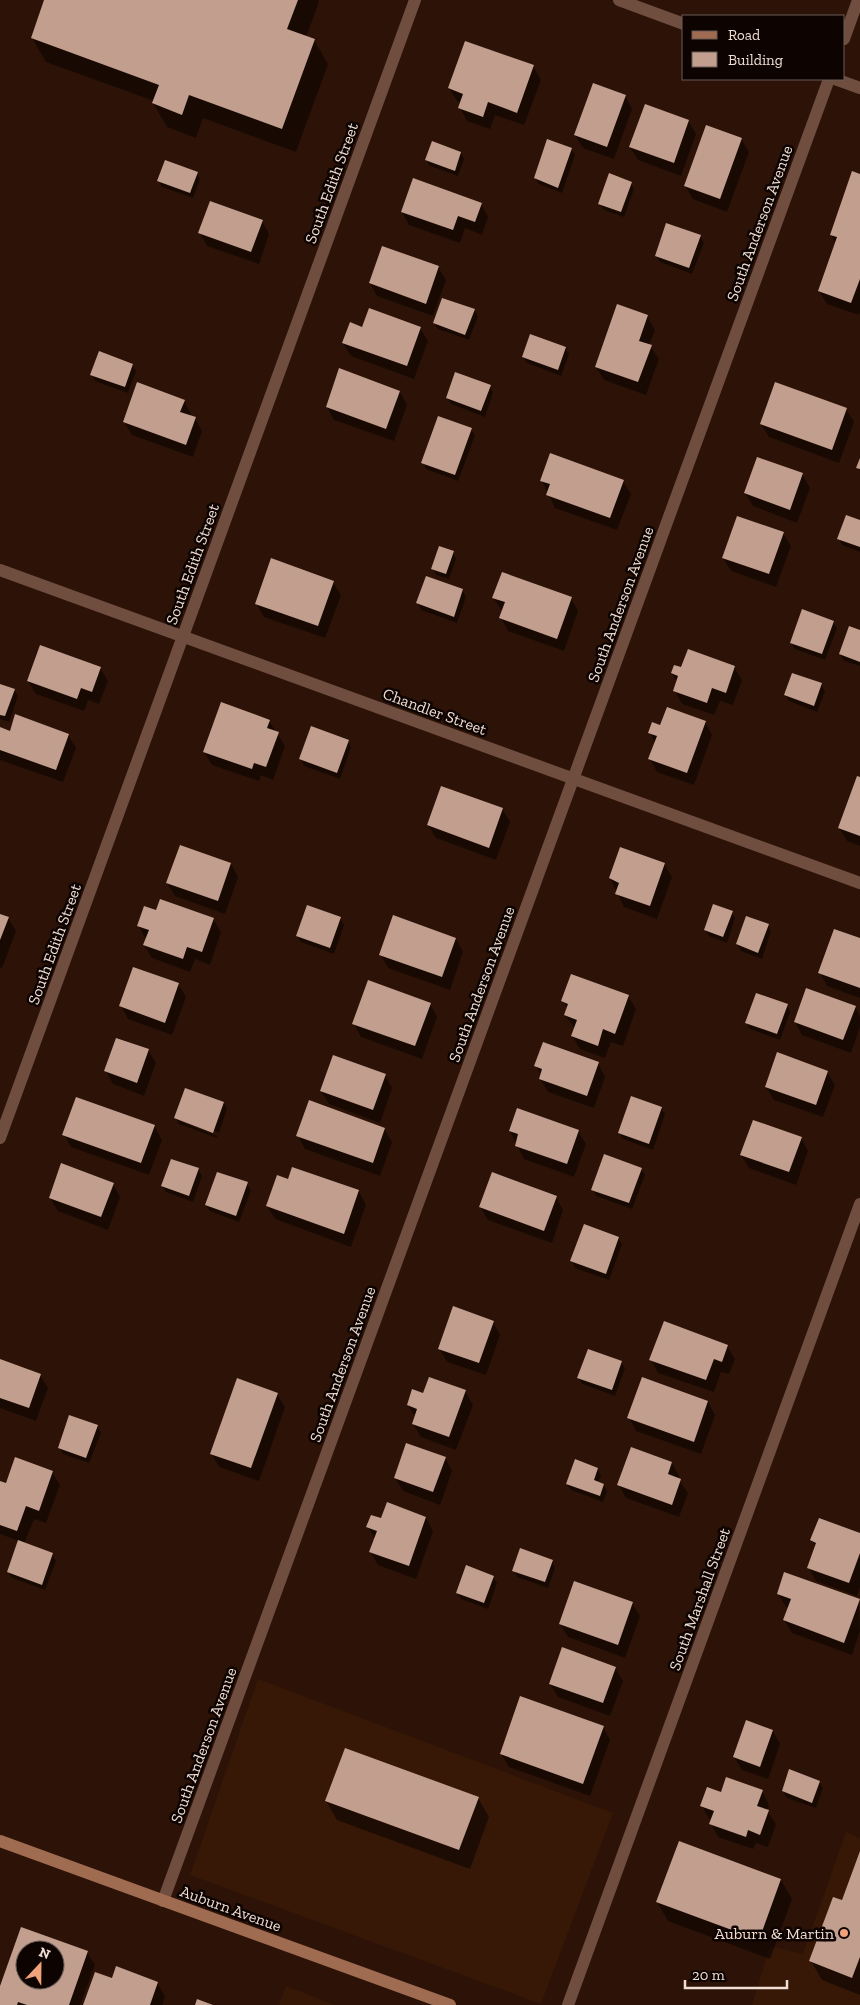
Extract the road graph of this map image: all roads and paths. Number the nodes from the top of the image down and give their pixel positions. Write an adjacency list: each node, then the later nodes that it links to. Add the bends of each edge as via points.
1 (415, 0): 10 (street, South Edith Street)
2 (619, 0): 4 (street)
3 (858, 0): 5 (street)
4 (682, 23)
5 (845, 35)
6 (829, 80): 11 (street, South Anderson Avenue)
7 (838, 80): 8 (street)
8 (860, 88)
9 (0, 570): 10 (street, Chandler Street)
10 (183, 636): 11 (street, Chandler Street); 13 (street, South Edith Street)
11 (573, 778): 12 (street, Chandler Street); 16 (street, South Anderson Avenue)
12 (860, 883)
13 (0, 1138)
14 (860, 1204): 18 (street, South Marshall Street)
15 (0, 1841): 16 (main road, Auburn Avenue)
16 (163, 1900): 17 (main road, Auburn Avenue)
17 (450, 2005)
18 (568, 2005)

